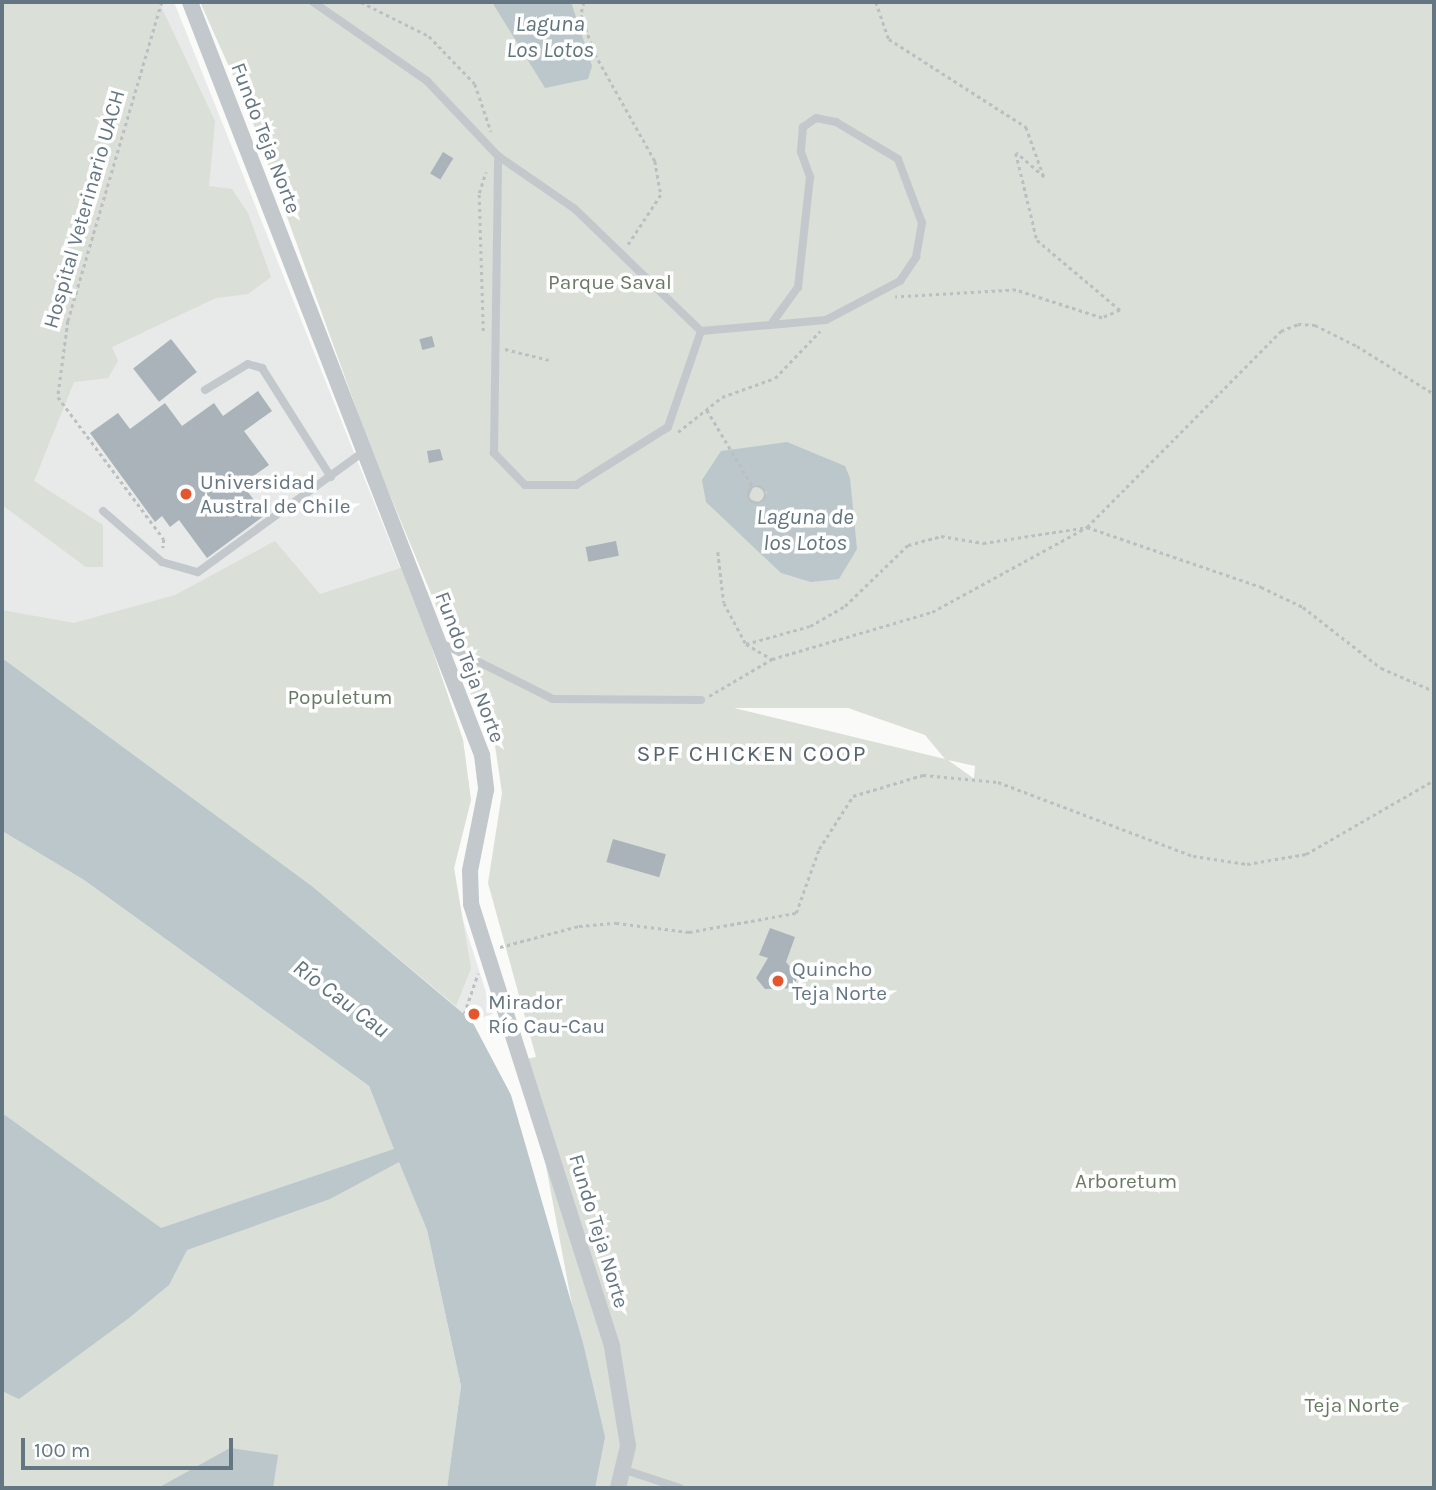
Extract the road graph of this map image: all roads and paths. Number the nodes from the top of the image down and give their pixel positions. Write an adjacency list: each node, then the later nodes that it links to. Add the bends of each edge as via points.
1 (162, 2): 23 (path, Hospital Veterinario UACH, via 68,321 58,397 164,539)
2 (190, 2): 17 (street, Fundo Teja Norte)
3 (313, 2): 7 (lane, via 427,81)
4 (361, 2): 7 (path, via 429,36 475,84)
5 (584, 2): 8 (path, via 581,15 595,54 655,161 661,195 636,226)
6 (876, 2): 9 (path, via 889,39 1026,127 1044,177 1016,153 1037,240 1120,310 1102,318 1016,290)
7 (498, 156): 8 (lane, via 575,209); 12 (lane, via 490,427 494,453 510,475 525,485 576,485 643,447 668,427)
8 (622, 259): 12 (lane)
9 (874, 298): 10 (lane); 11 (lane, via 900,281 916,257 922,223 915,192 898,159 836,122 816,118 803,127 801,152 810,177 798,287)
10 (826, 320): 11 (lane); 15 (path, via 800,359 775,378 722,397)
11 (772, 323): 12 (lane)
12 (701, 331)
13 (205, 390): 18 (lane, via 248,364 262,368)
14 (1434, 394): 21 (path, via 1315,324 1297,324 1281,331)
15 (707, 410): 16 (path); 19 (path)
16 (672, 436)
17 (363, 452): 18 (lane); 24 (street, Fundo Teja Norte)
18 (331, 477): 23 (lane, via 198,572)
19 (753, 487): 19 (path, via 764,490 761,502 749,499)
20 (103, 511): 23 (lane)
21 (1087, 527): 25 (path, via 983,543 940,536 908,545 845,606 810,626); 26 (path, via 932,612); 27 (path, via 1261,587 1303,607 1381,668)
22 (718, 552): 25 (path, via 724,603)
23 (162, 562)
24 (439, 642): 28 (lane, via 553,699); 30 (street, Fundo Teja Norte, via 485,767 470,887)
25 (746, 644): 26 (path)
26 (772, 659): 28 (path)
27 (1434, 691)
28 (701, 700)
29 (1434, 780): 30 (path, via 1306,853 1247,864 1193,856 999,782 923,775 853,796 819,849 796,913 689,932 616,923 579,926)
30 (486, 955): 31 (path); 32 (street, Fundo Teja Norte, via 612,1347 628,1446)
31 (464, 1014)
32 (625, 1470): 33 (street, Fundo Teja Norte); 34 (lane)
33 (618, 1488)
34 (680, 1488)

